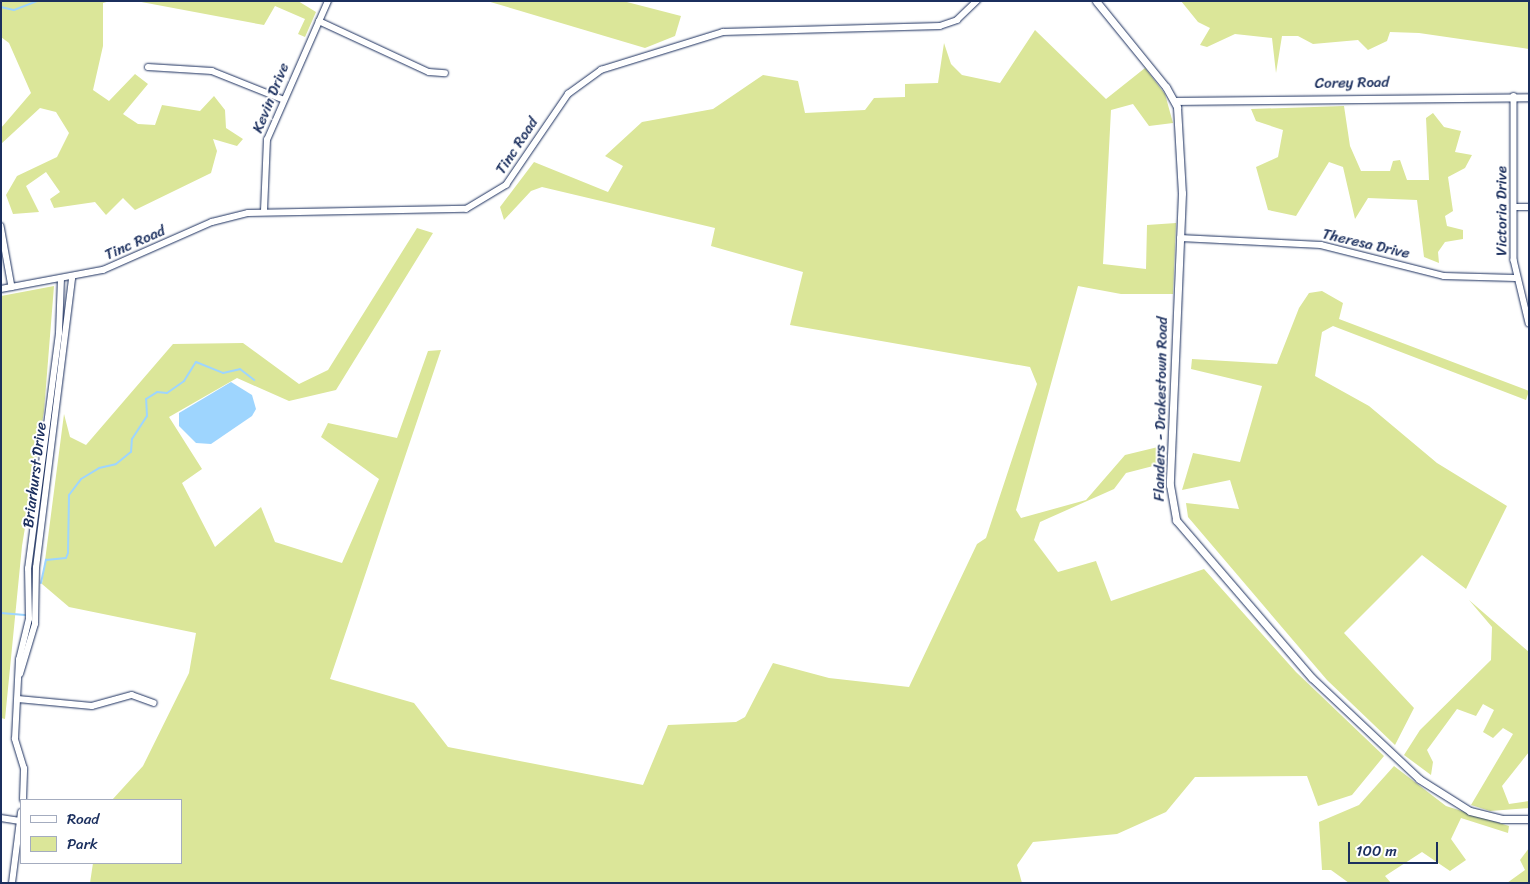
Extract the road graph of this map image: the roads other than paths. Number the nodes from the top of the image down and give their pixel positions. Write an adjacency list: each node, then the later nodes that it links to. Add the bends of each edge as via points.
1 (328, 1): 4 (street, Kevin Drive)
2 (976, 1): 13 (street, Tinc Road, via 957,20 940,26 718,32 601,70 572,89 506,185 466,209)
3 (1096, 1): 10 (street)
4 (319, 21): 6 (street, via 429,72); 9 (street, Kevin Drive)
5 (148, 67): 9 (street, via 212,71)
6 (445, 73)
7 (1514, 96): 8 (street, Corey Road); 10 (street, Corey Road); 11 (street, Victoria Drive)
8 (1529, 96)
9 (282, 100): 13 (street, Kevin Drive, via 264,158)
10 (1176, 101): 15 (street, Flanders - Drakestown Road, via 1181,159)
11 (1514, 207): 12 (street); 17 (street, Victoria Drive)
12 (1529, 207)
13 (264, 211): 16 (street, Tinc Road, via 219,220 111,268)
14 (1, 226): 19 (street)
15 (1180, 238): 17 (street, Theresa Drive, via 1322,245 1444,276); 27 (street, Flanders - Drakestown Road, via 1170,485 1176,520 1312,678 1419,779 1470,811 1502,819)
16 (72, 277): 18 (street, Tinc Road); 22 (street, Briarhurst Drive, via 36,568 35,624)
17 (1515, 278): 21 (street, Victoria Drive)
18 (62, 279): 19 (street, Tinc Road); 22 (street, Briarhurst Drive, via 64,291 28,569 29,619)
19 (12, 287): 20 (street, Tinc Road)
20 (1, 289)
21 (1529, 323)
22 (20, 674): 23 (street, Briarhurst Drive)
23 (18, 699): 24 (street, via 92,706 132,695); 25 (street, Briarhurst Drive, via 15,739 24,769)
24 (154, 703)
25 (23, 799)
26 (1, 818): 28 (street)
27 (1529, 819)
28 (20, 820): 29 (street)
29 (12, 883)

